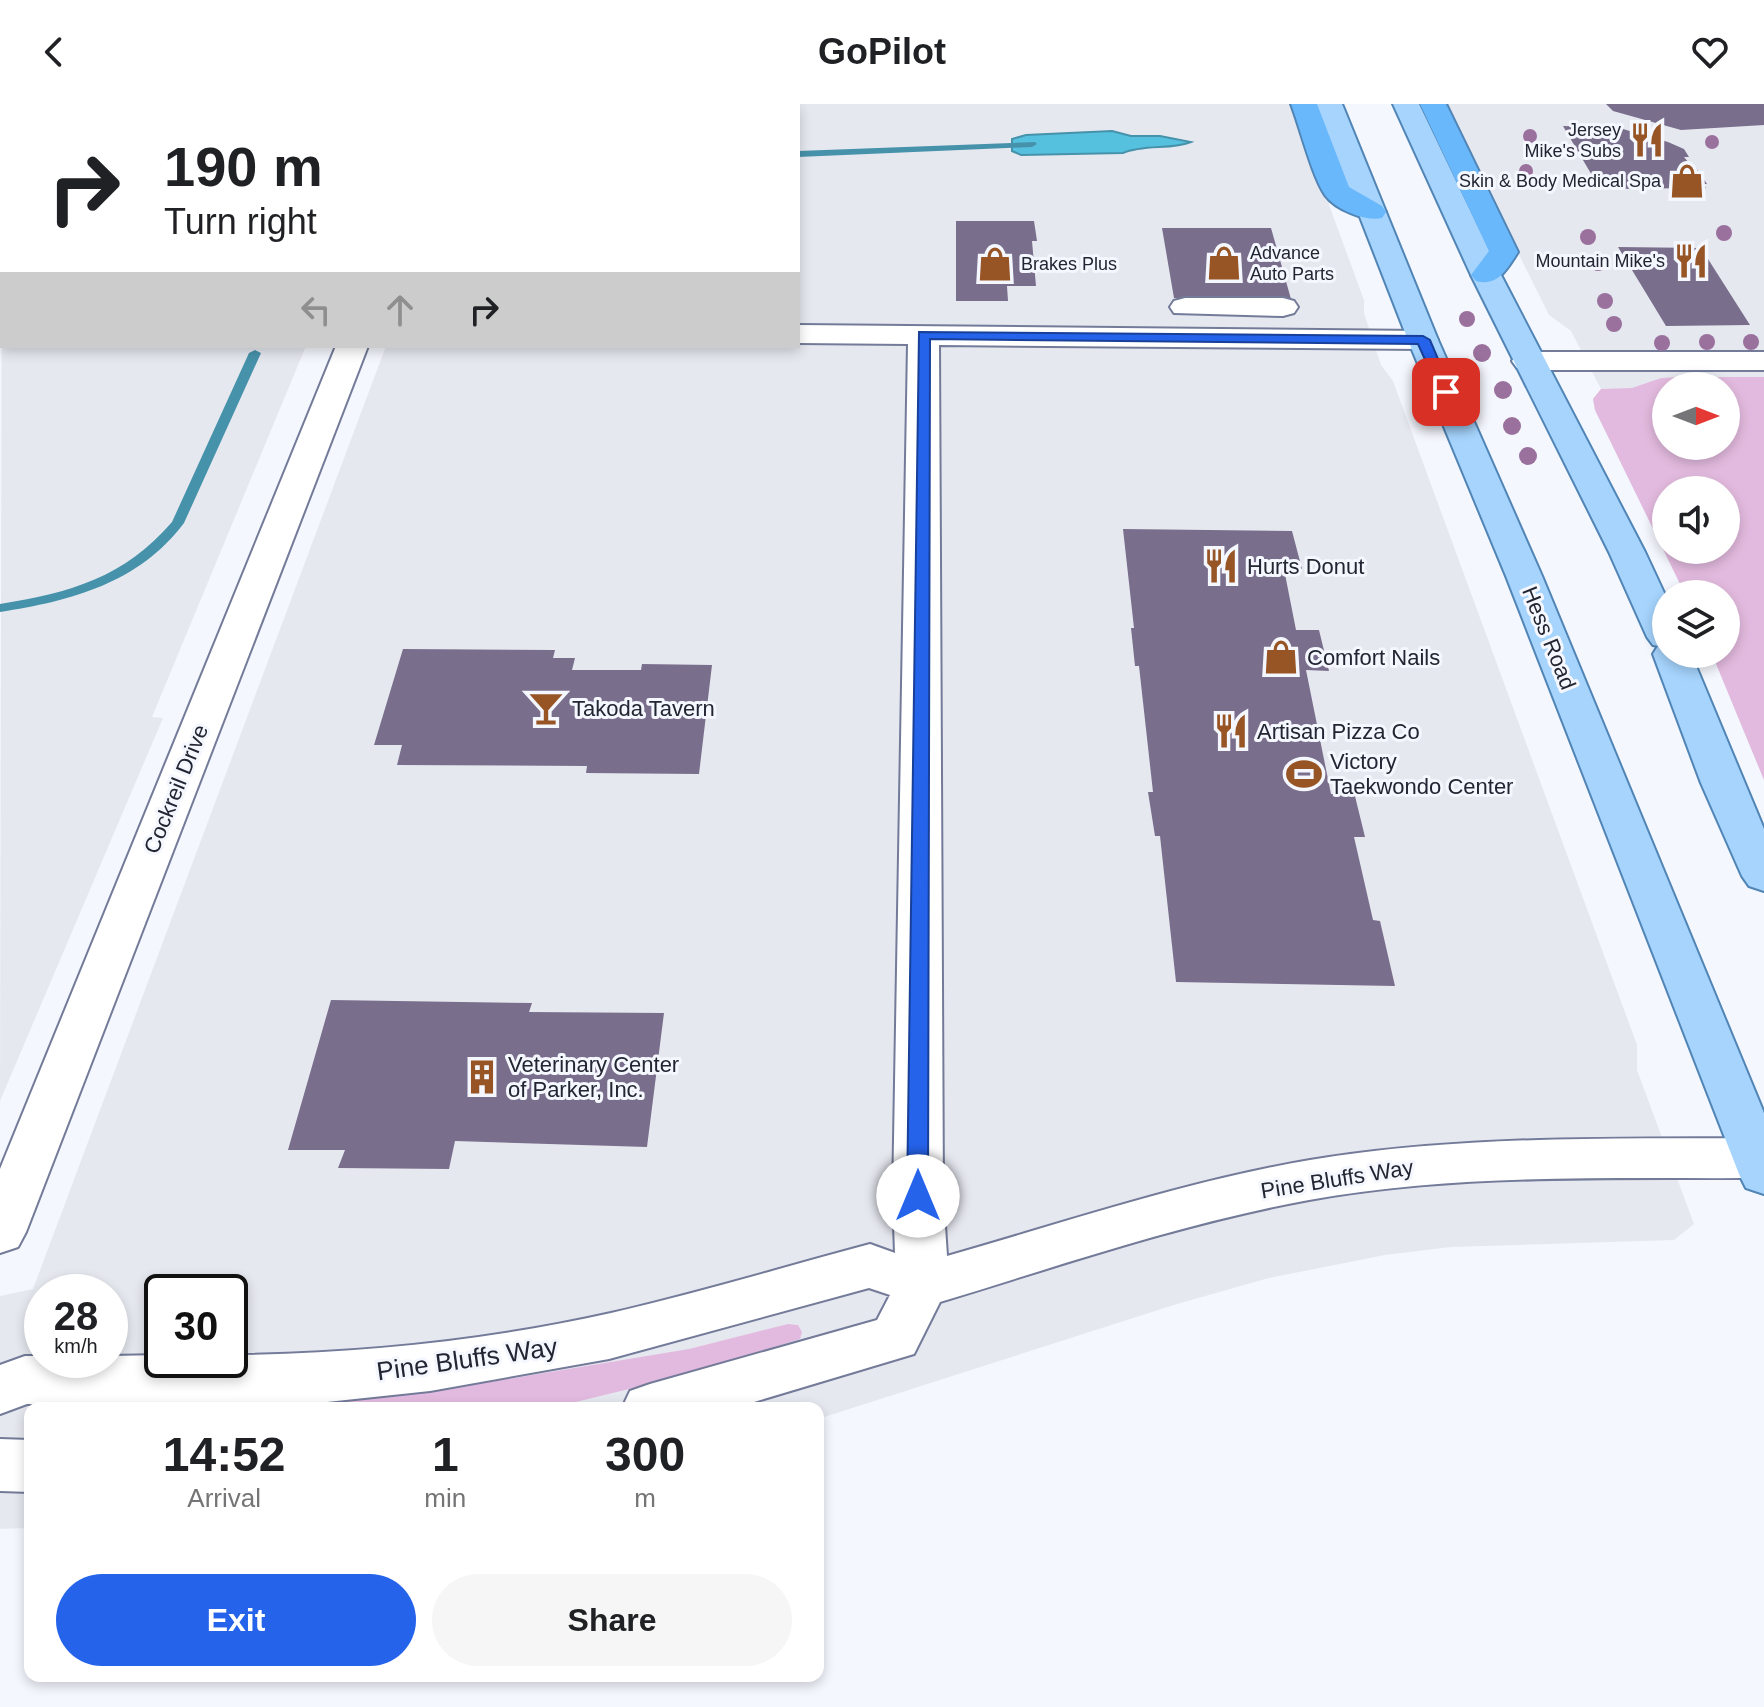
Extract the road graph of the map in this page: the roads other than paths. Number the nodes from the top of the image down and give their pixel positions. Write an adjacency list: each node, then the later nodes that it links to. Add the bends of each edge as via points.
1 (1304, 104): 5 (highway, via 1337,192)
2 (1329, 104): 5 (main road, Hess Road)
3 (1406, 104): 6 (main road)
4 (1433, 104): 6 (highway, via 1504,252)
5 (1372, 212): 11 (main road, Hess Road)
6 (1486, 275): 13 (main road)
7 (1154, 307): 8 (street)
8 (1283, 307)
9 (800, 334): 10 (street)
10 (924, 335): 11 (street); 20 (street, via 918,1166)
11 (1423, 340): 18 (main road, Hess Road)
12 (351, 348): 19 (street, Cockreil Drive)
13 (1528, 361): 14 (street); 15 (main road)
14 (1764, 361)
15 (1652, 606)
16 (1677, 668): 17 (main road)
17 (1764, 876)
18 (1762, 1163): 20 (street, Pine Bluffs Way, via 1486,1160 1367,1171 1219,1200)
19 (0, 1232)
20 (922, 1285): 21 (street, Pine Bluffs Way, via 870,1266 609,1336 430,1367 327,1378 25,1380); 22 (street, via 895,1338)
21 (0, 1390)
22 (671, 1402)
23 (0, 1465): 24 (street)
24 (24, 1466)

